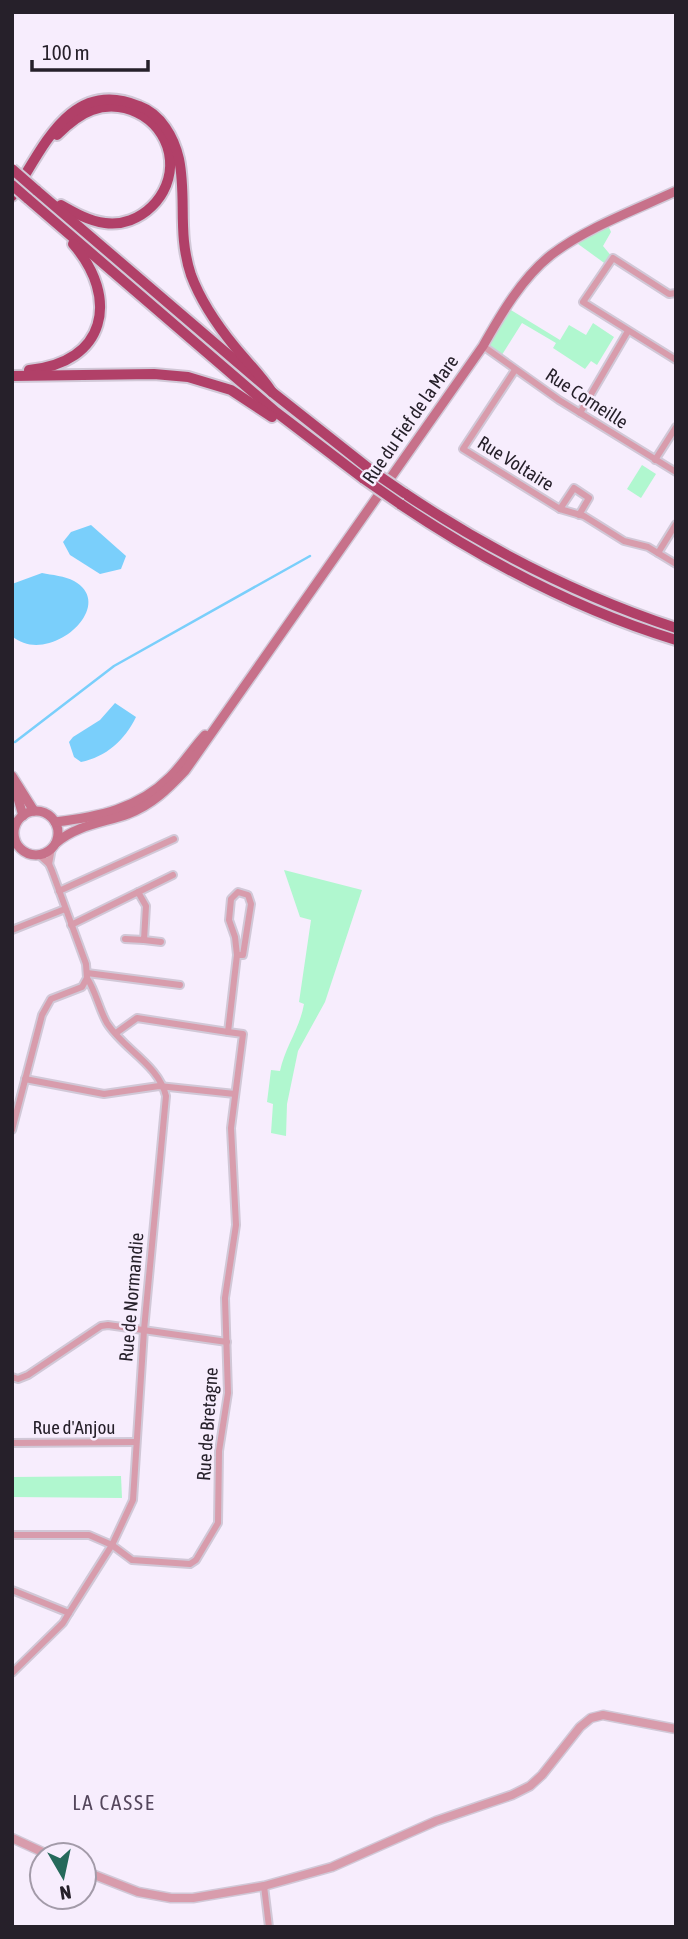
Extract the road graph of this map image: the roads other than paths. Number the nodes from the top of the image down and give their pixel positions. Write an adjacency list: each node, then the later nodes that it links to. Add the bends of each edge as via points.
1 (45, 146): 5 (highway, via 77,117 107,106 122,107 139,113 162,134 168,149 169,177 157,201 129,222 89,219); 6 (highway); 15 (highway, via 60,121 89,102 125,100 160,120 179,161 183,242 191,274 204,305)
2 (12, 169): 5 (highway, bridge)
3 (12, 185): 5 (highway, bridge)
4 (676, 191): 10 (main road, Rue du Fief de la Mare, via 550,256 510,299)
5 (31, 194): 7 (highway); 15 (highway)
6 (12, 196)
7 (51, 218): 13 (highway, via 93,272 99,287 100,317 88,342 68,360 41,369); 18 (highway)
8 (676, 293): 9 (street, via 669,294 613,258 583,303)
9 (628, 331): 11 (street); 16 (street)
10 (483, 346): 12 (street, Rue Corneille); 30 (main road, Rue du Fief de la Mare)
11 (676, 360)
12 (515, 369): 16 (street, Rue Corneille); 23 (street, Rue Voltaire, via 463,449)
13 (12, 370)
14 (12, 376): 18 (highway, via 155,374 199,379 231,390)
15 (272, 392): 21 (highway)
16 (580, 413): 19 (street, Rue Corneille)
17 (676, 427): 19 (street)
18 (319, 446): 21 (highway)
19 (655, 460): 20 (street, Rue Corneille)
20 (676, 472)
21 (368, 475): 22 (highway, bridge)
22 (402, 499): 28 (highway, via 512,559); 29 (highway, via 484,557 617,619)
23 (560, 509): 24 (street, Rue Voltaire); 24 (street, Rue Voltaire, via 574,488 589,498)
24 (579, 515): 26 (street, Rue Voltaire, via 624,541)
25 (676, 524): 26 (street)
26 (658, 553): 27 (street, Rue Voltaire)
27 (676, 564)
28 (676, 628)
29 (676, 640)
30 (218, 721): 34 (main road, Rue du Fief de la Mare, via 171,776 144,798 110,812); 37 (main road, Rue du Fief de la Mare, via 185,771 162,794 130,813 76,829)
31 (12, 778): 32 (main road); 33 (main road)
32 (34, 811): 33 (main road); 34 (main road)
33 (23, 816): 35 (main road)
34 (55, 822): 37 (main road, via 58,836)
35 (13, 838): 38 (main road)
36 (174, 839): 43 (street)
37 (53, 845): 39 (main road); 41 (street)
38 (25, 852): 39 (main road); 40 (main road)
39 (39, 855): 41 (street)
40 (14, 856)
41 (49, 864): 43 (street)
42 (173, 875): 44 (street)
43 (59, 891): 45 (street)
44 (138, 892): 46 (street); 49 (street, via 146,906)
45 (65, 909): 46 (street); 47 (street)
46 (71, 925): 52 (street)
47 (12, 930)
48 (125, 939): 49 (street)
49 (144, 940): 50 (street)
50 (161, 942)
51 (237, 955): 51 (street, via 229,920 231,899 238,892 248,895 251,904 243,955); 56 (street)
52 (87, 975): 53 (street); 54 (street); 55 (street)
53 (180, 985)
54 (82, 987): 55 (street); 58 (street, via 51,999)
55 (95, 992): 57 (street)
56 (228, 1032): 57 (street, via 137,1018); 60 (street, Rue de Bretagne, via 243,1034)
57 (116, 1033): 59 (street)
58 (25, 1079): 59 (street, via 104,1094); 61 (street)
59 (163, 1086): 60 (street); 62 (street, Rue de Normandie, via 166,1096)
60 (235, 1094): 63 (street, Rue de Bretagne, via 231,1128 236,1226 225,1297)
61 (12, 1130)
62 (144, 1330): 63 (street); 64 (street, via 101,1326 28,1375); 65 (street, Rue de Normandie)
63 (227, 1342): 68 (street, Rue de Bretagne, via 228,1393 219,1451 218,1523 190,1564 132,1560)
64 (12, 1377)
65 (136, 1442): 66 (street, Rue d'Anjou); 68 (street, Rue de Normandie, via 133,1500)
66 (12, 1443)
67 (12, 1535): 68 (street, Rue de Bretagne, via 89,1535)
68 (112, 1545): 70 (street, Rue de Normandie)
69 (12, 1590): 70 (street)
70 (69, 1613): 71 (street, Rue de Normandie)
71 (12, 1673)
72 (676, 1729): 76 (street, via 603,1716 591,1718 530,1786 332,1867)
73 (12, 1838): 74 (street)
74 (28, 1845)
75 (98, 1876): 76 (street, via 138,1892 171,1898 193,1899)
76 (264, 1886): 77 (street)
77 (269, 1927)

